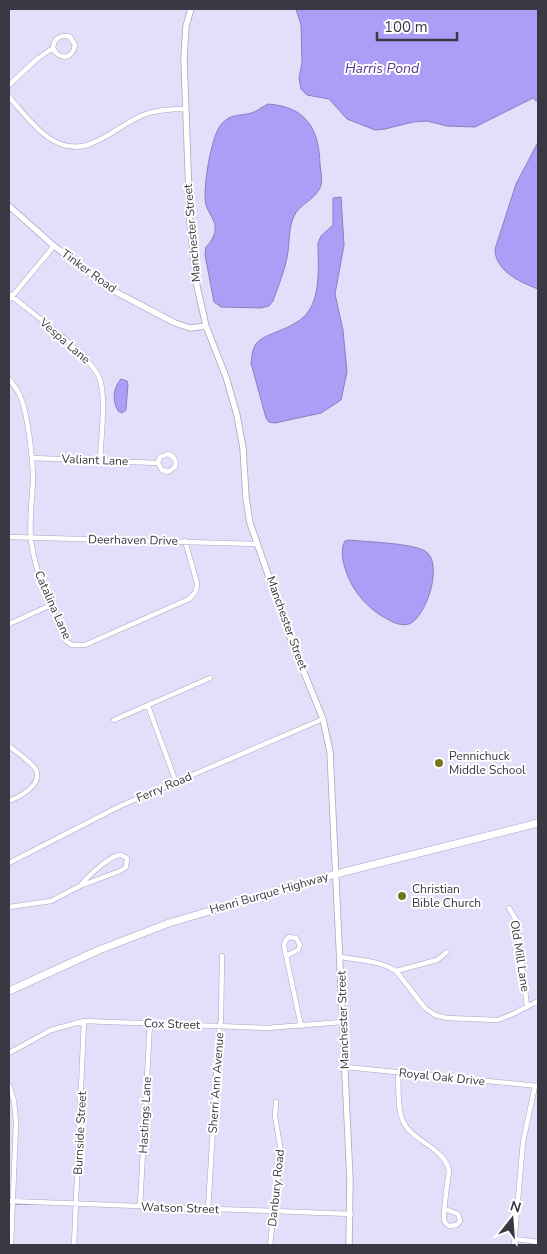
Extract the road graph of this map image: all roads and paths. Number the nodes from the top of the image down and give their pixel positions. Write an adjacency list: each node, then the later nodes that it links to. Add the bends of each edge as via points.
1 (191, 9): 5 (street, Manchester Street, via 184,45)
2 (54, 48): 2 (street, via 57,38 63,36 70,37 75,45 71,55 64,57); 3 (street, via 36,59)
3 (9, 85)
4 (9, 97): 5 (street, via 44,134 60,144 72,146 95,143 149,113)
5 (185, 109): 9 (street, Manchester Street, via 193,261)
6 (9, 206): 7 (street, Tinker Road)
7 (54, 246): 8 (street); 9 (street, Tinker Road, via 103,284 175,323 190,328)
8 (10, 297): 12 (street, Vespa Lane, via 87,358 98,373 102,392)
9 (206, 326): 17 (street, Manchester Street, via 237,415 247,508)
10 (9, 379): 11 (street, Catalina Lane, via 25,409)
11 (32, 458): 12 (street, Valiant Lane); 15 (street, Catalina Lane)
12 (100, 460): 13 (street, Valiant Lane)
13 (158, 463): 13 (street, Valiant Lane, via 165,471 171,471 176,464 168,454 160,457)
14 (9, 537): 15 (street, Deerhaven Drive)
15 (31, 538): 16 (street, Deerhaven Drive); 18 (street, Catalina Lane, via 37,572)
16 (185, 541): 17 (street, Deerhaven Drive); 18 (street, Catalina Lane, via 197,583 197,589 189,599 79,646 66,641)
17 (258, 544): 22 (street, Manchester Street, via 292,643)
18 (51, 605): 19 (street)
19 (9, 624)
20 (210, 678): 21 (street)
21 (148, 706): 23 (street); 25 (street)
22 (323, 719): 25 (street, Ferry Road); 29 (street, Manchester Street, via 332,768)
23 (114, 720)
24 (9, 746): 26 (street, via 35,768 37,774 29,789)
25 (176, 782): 28 (street, Ferry Road, via 120,806)
26 (9, 801)
27 (538, 823): 29 (main road, Henri Burque Highway)
28 (9, 863)
29 (336, 874): 36 (street, Manchester Street); 38 (main road, Henri Burque Highway, via 152,929 81,957)
30 (80, 886): 30 (street, via 120,871 126,867 127,858 121,854 114,856); 31 (street, via 52,901)
31 (9, 907)
32 (509, 908): 40 (street, Old Mill Lane, via 516,920)
33 (447, 952): 37 (street, via 437,960)
34 (222, 956): 44 (street, Sherri Ann Avenue)
35 (286, 956): 35 (street, via 284,941 296,938 300,945 298,950); 45 (street)
36 (341, 957): 37 (street, via 380,964); 42 (street, Manchester Street)
37 (396, 971): 40 (street, via 425,1008 441,1017 498,1020)
38 (9, 991)
39 (538, 1001): 40 (street)
40 (527, 1006)
41 (84, 1021): 43 (street, Cox Street); 46 (street, Cox Street, via 51,1030); 53 (street, Burnside Street)
42 (342, 1022): 45 (street, Cox Street); 47 (street, Manchester Street)
43 (150, 1023): 44 (street, Cox Street); 54 (street, Hastings Lane)
44 (220, 1026): 45 (street, Cox Street); 55 (street, Sherri Ann Avenue)
45 (301, 1026)
46 (9, 1053)
47 (345, 1067): 48 (street, Royal Oak Drive); 58 (street, Manchester Street)
48 (398, 1072): 50 (street, Royal Oak Drive); 56 (street, via 405,1124 448,1164)
49 (9, 1085): 52 (street, via 16,1123)
50 (537, 1086): 59 (street, via 524,1142)
51 (276, 1102): 57 (street, Danbury Road, via 281,1152)
52 (11, 1201): 53 (street, Watson Street); 61 (street)
53 (77, 1204): 54 (street, Watson Street); 62 (street, Burnside Street)
54 (140, 1206): 55 (street, Watson Street)
55 (208, 1209): 57 (street, Watson Street)
56 (445, 1209)
57 (274, 1211): 58 (street, Watson Street); 63 (street, Danbury Road)
58 (351, 1214): 64 (street, Manchester Street)
59 (515, 1239): 60 (street); 65 (street)
60 (538, 1242)
61 (11, 1245)
62 (74, 1245)
63 (270, 1245)
64 (349, 1245)
65 (514, 1245)

